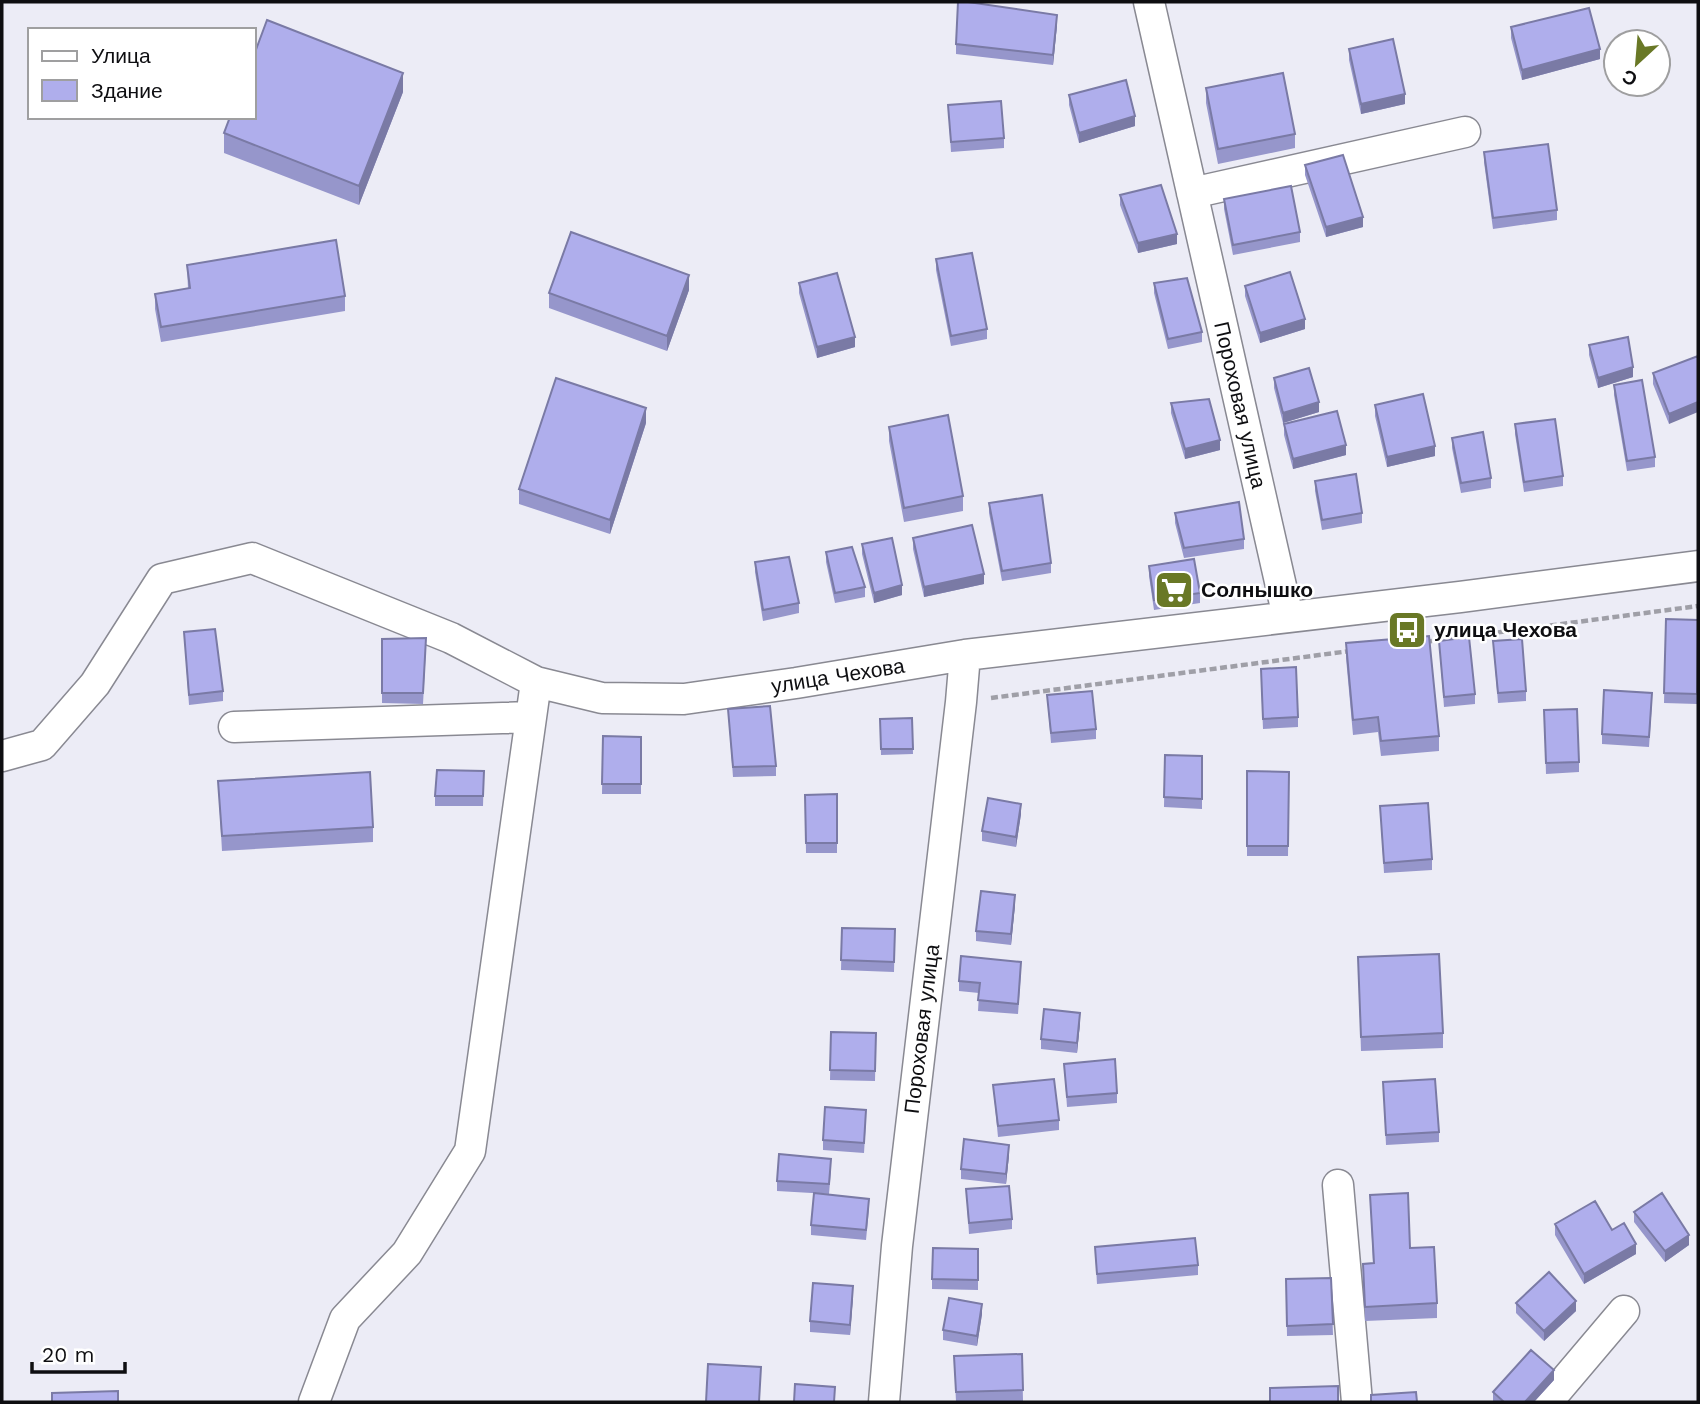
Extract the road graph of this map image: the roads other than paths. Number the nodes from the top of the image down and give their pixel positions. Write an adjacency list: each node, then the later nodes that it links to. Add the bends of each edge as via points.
1 (1149, 2): 3 (street, Пороховая улица)
2 (1465, 132): 3 (street)
3 (1192, 193): 5 (street, Пороховая улица)
4 (1698, 566): 5 (street, улица Чехова)
5 (1287, 617): 6 (street, улица Чехова)
6 (965, 655): 7 (street, улица Чехова, via 684,699 602,698); 14 (street, Пороховая улица, via 897,1246)
7 (536, 682): 8 (street); 10 (street, улица Чехова, via 452,638 252,558 162,579 95,684 42,745)
8 (531, 717): 9 (street); 13 (street, via 470,1151 407,1253 345,1319)
9 (234, 727)
10 (2, 756)
11 (1338, 1185): 15 (street)
12 (1624, 1311): 16 (street)
13 (314, 1402)
14 (884, 1402)
15 (1357, 1402)
16 (1547, 1402)

